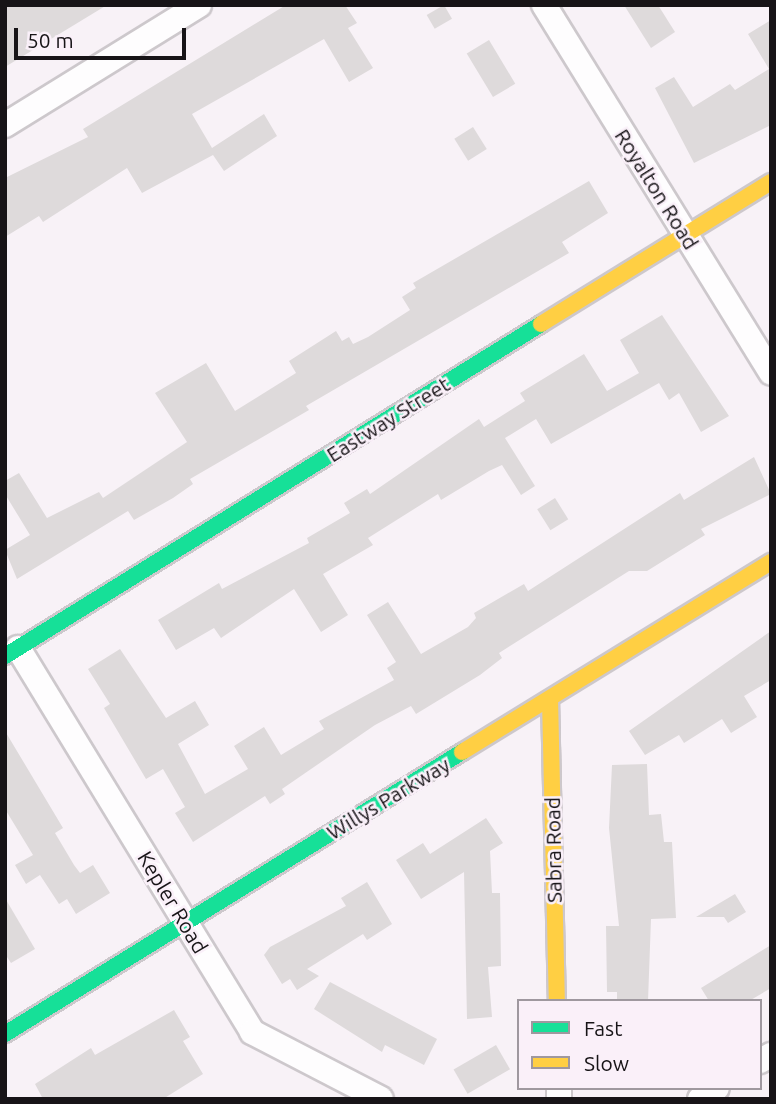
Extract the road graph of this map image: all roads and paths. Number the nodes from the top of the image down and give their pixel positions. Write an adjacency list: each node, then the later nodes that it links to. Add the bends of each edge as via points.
1 (200, 5): 3 (street)
2 (544, 5): 5 (street, Royalton Road)
3 (5, 125)
4 (771, 182): 5 (street, Eastway Street)
5 (686, 234): 6 (street, Royalton Road); 8 (street, Eastway Street)
6 (771, 372)
7 (771, 562): 9 (street, Willys Parkway)
8 (12, 652): 10 (street, Kepler Road)
9 (550, 699): 10 (street, Willys Parkway); 11 (street, Sabra Road)
10 (186, 921): 12 (street, Willys Parkway); 13 (street, Kepler Road, via 252,1032)
11 (557, 999)
12 (5, 1034)
13 (381, 1099)

